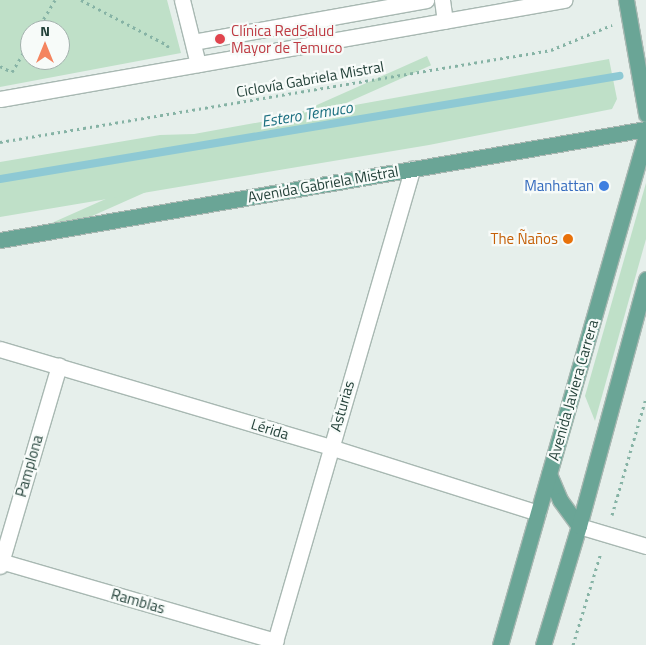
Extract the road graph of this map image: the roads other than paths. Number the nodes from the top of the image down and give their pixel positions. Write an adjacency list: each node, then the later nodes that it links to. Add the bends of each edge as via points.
1 (182, 0): 10 (street)
2 (426, 0): 6 (street)
3 (442, 0): 7 (street)
4 (564, 0): 7 (street)
5 (626, 0): 14 (main road)
6 (401, 4): 8 (street); 9 (street)
7 (445, 21): 9 (street)
8 (279, 26): 10 (street); 11 (street)
9 (404, 28): 11 (street)
10 (192, 42): 12 (street)
11 (284, 49): 12 (street)
12 (198, 64): 13 (street)
13 (0, 99)
14 (646, 114)
15 (646, 129): 17 (main road, Avenida Gabriela Mistral)
16 (646, 134): 23 (main road, Avenida Javiera Carrera)
17 (412, 169): 18 (main road, Avenida Gabriela Mistral); 22 (street, Asturias)
18 (0, 240)
19 (646, 279): 25 (main road)
20 (0, 349): 21 (street, Lérida)
21 (59, 365): 22 (street, Lérida); 27 (street, Pamplona)
22 (330, 447): 24 (street, Lérida); 28 (street, Asturias)
23 (548, 474): 24 (main road, Avenida Javiera Carrera); 25 (main road, via 560,500)
24 (538, 513): 29 (main road, Avenida Javiera Carrera)
25 (579, 526): 26 (street); 30 (main road)
26 (646, 546)
27 (0, 563): 28 (street, Ramblas)
28 (275, 643)
29 (500, 645)
30 (543, 645)

